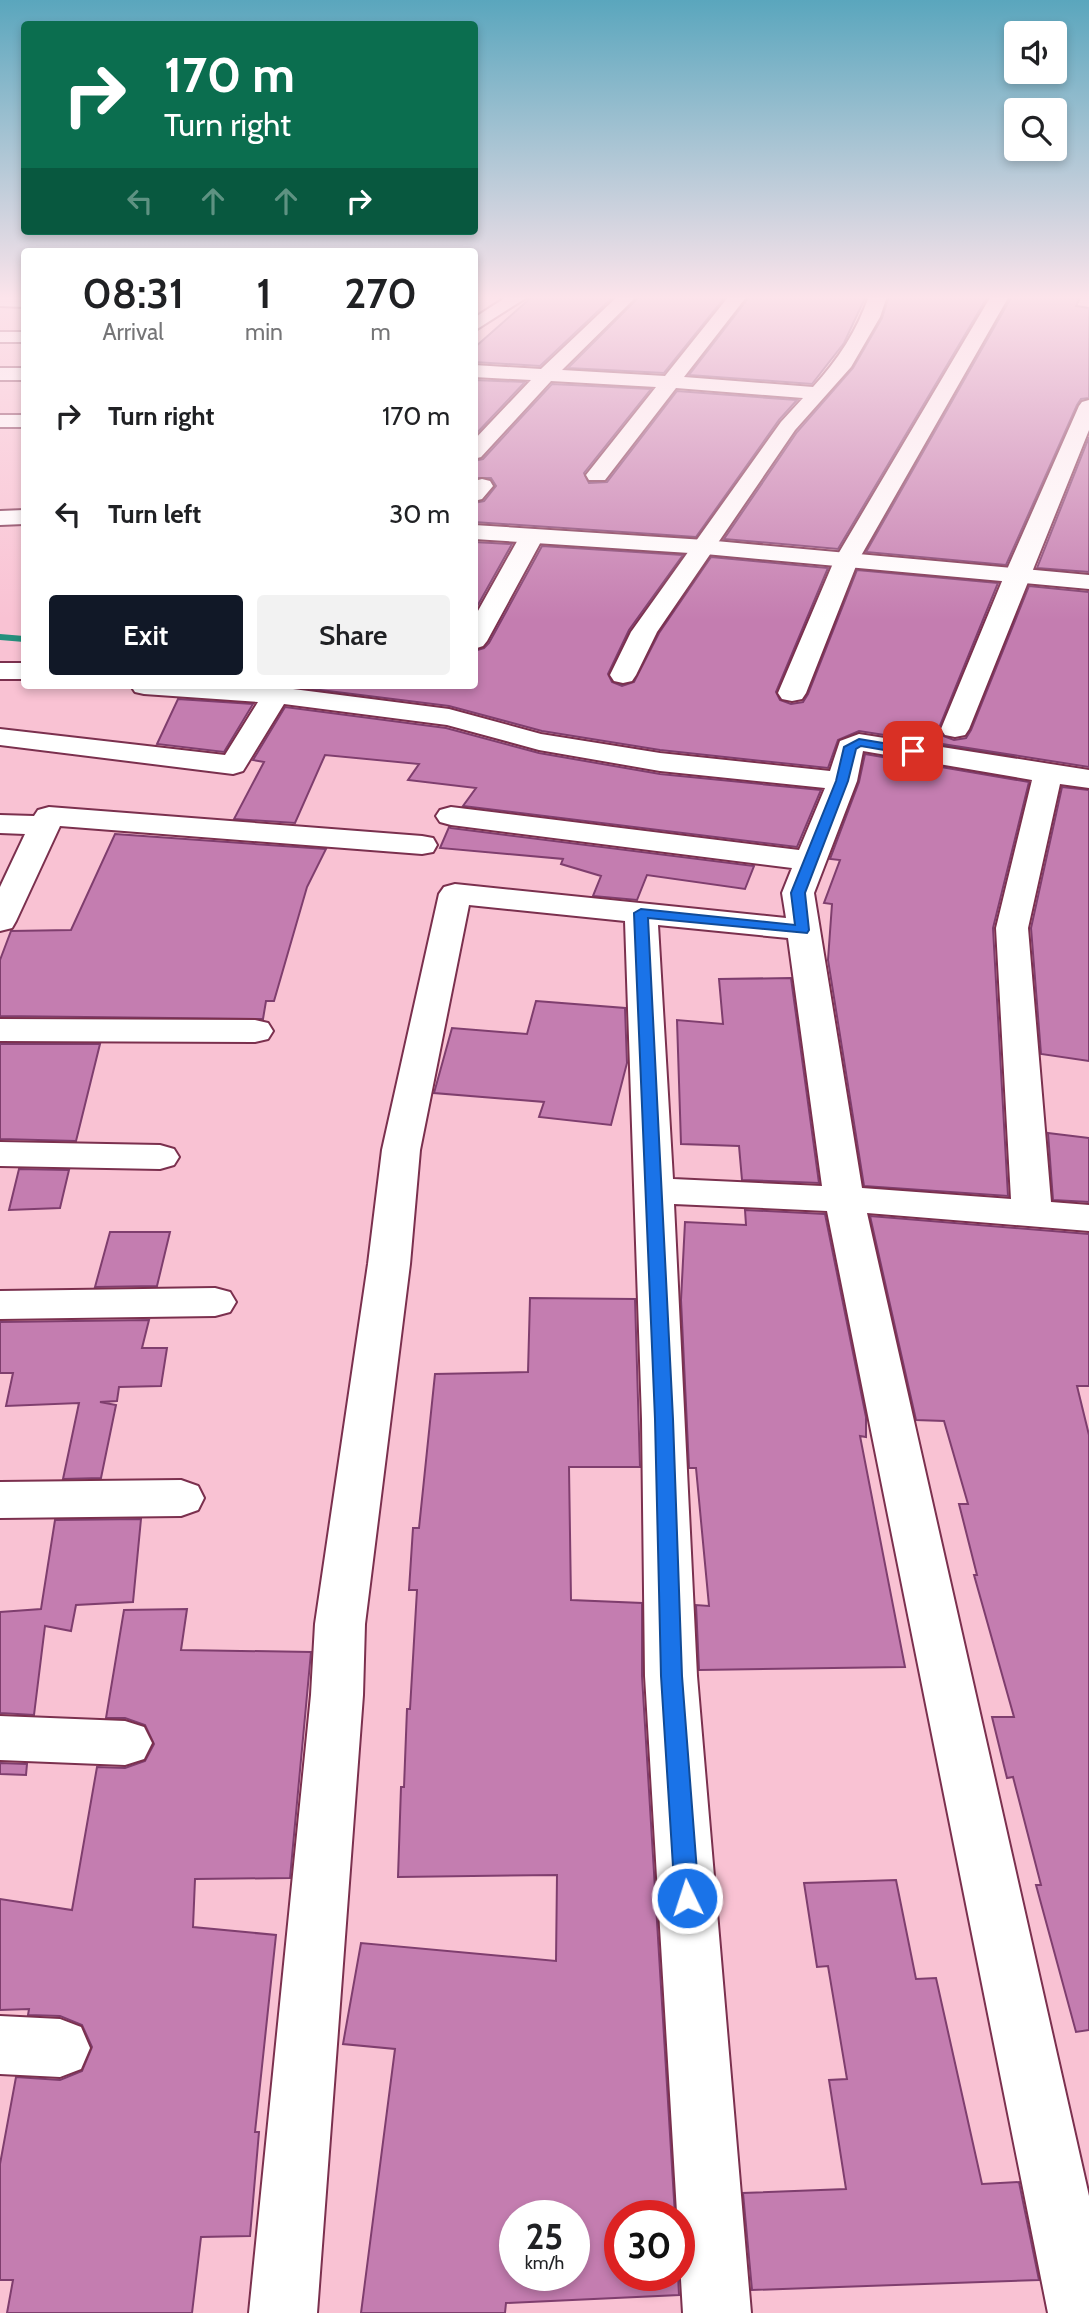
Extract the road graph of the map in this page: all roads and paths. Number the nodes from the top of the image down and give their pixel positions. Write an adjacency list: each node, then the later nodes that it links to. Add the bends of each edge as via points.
1 (519, 404): 8 (street)
2 (651, 404): 9 (street)
3 (808, 404): 14 (street)
4 (937, 404): 15 (street)
5 (1089, 406): 16 (street)
6 (0, 421): 7 (street)
7 (21, 421)
8 (478, 449)
9 (597, 475)
10 (21, 517): 11 (street)
11 (0, 518)
12 (478, 532): 13 (street)
13 (532, 536): 14 (street); 18 (street)
14 (705, 547): 15 (street); 21 (street, via 644,632)
15 (846, 561): 16 (street); 24 (street)
16 (1017, 574): 17 (street); 25 (street)
17 (1089, 582)
18 (478, 634)
19 (0, 671): 20 (street)
20 (21, 671)
21 (623, 675)
22 (244, 689): 23 (street)
23 (278, 690): 26 (street, via 233,765); 29 (street, via 449,717 540,742 660,762)
24 (792, 693)
25 (956, 729)
26 (0, 737)
27 (1048, 774): 28 (street); 29 (street, via 859,742 850,747); 44 (street, via 1012,928)
28 (1089, 779)
29 (842, 781): 34 (street)
30 (451, 816): 34 (street)
31 (0, 824): 32 (street)
32 (43, 825): 33 (street, via 49,816); 36 (street)
33 (422, 845)
34 (811, 861): 37 (street, via 798,893)
35 (641, 913): 37 (street); 42 (street); 54 (street, via 455,894 401,1150 340,1624)
36 (0, 921)
37 (802, 930): 43 (street)
38 (0, 1030): 39 (street)
39 (255, 1031)
40 (0, 1154): 41 (street)
41 (160, 1157)
42 (654, 1191): 43 (street); 55 (street, via 671,1676)
43 (844, 1199): 44 (street); 56 (street)
44 (1032, 1215): 45 (street)
45 (1089, 1217)
46 (215, 1302): 47 (street)
47 (0, 1305)
48 (181, 1498): 49 (street)
49 (0, 1500)
50 (0, 1738): 51 (street)
51 (125, 1743)
52 (0, 2045): 53 (street)
53 (61, 2048)
54 (283, 2313)
55 (717, 2313)
56 (1082, 2313)

